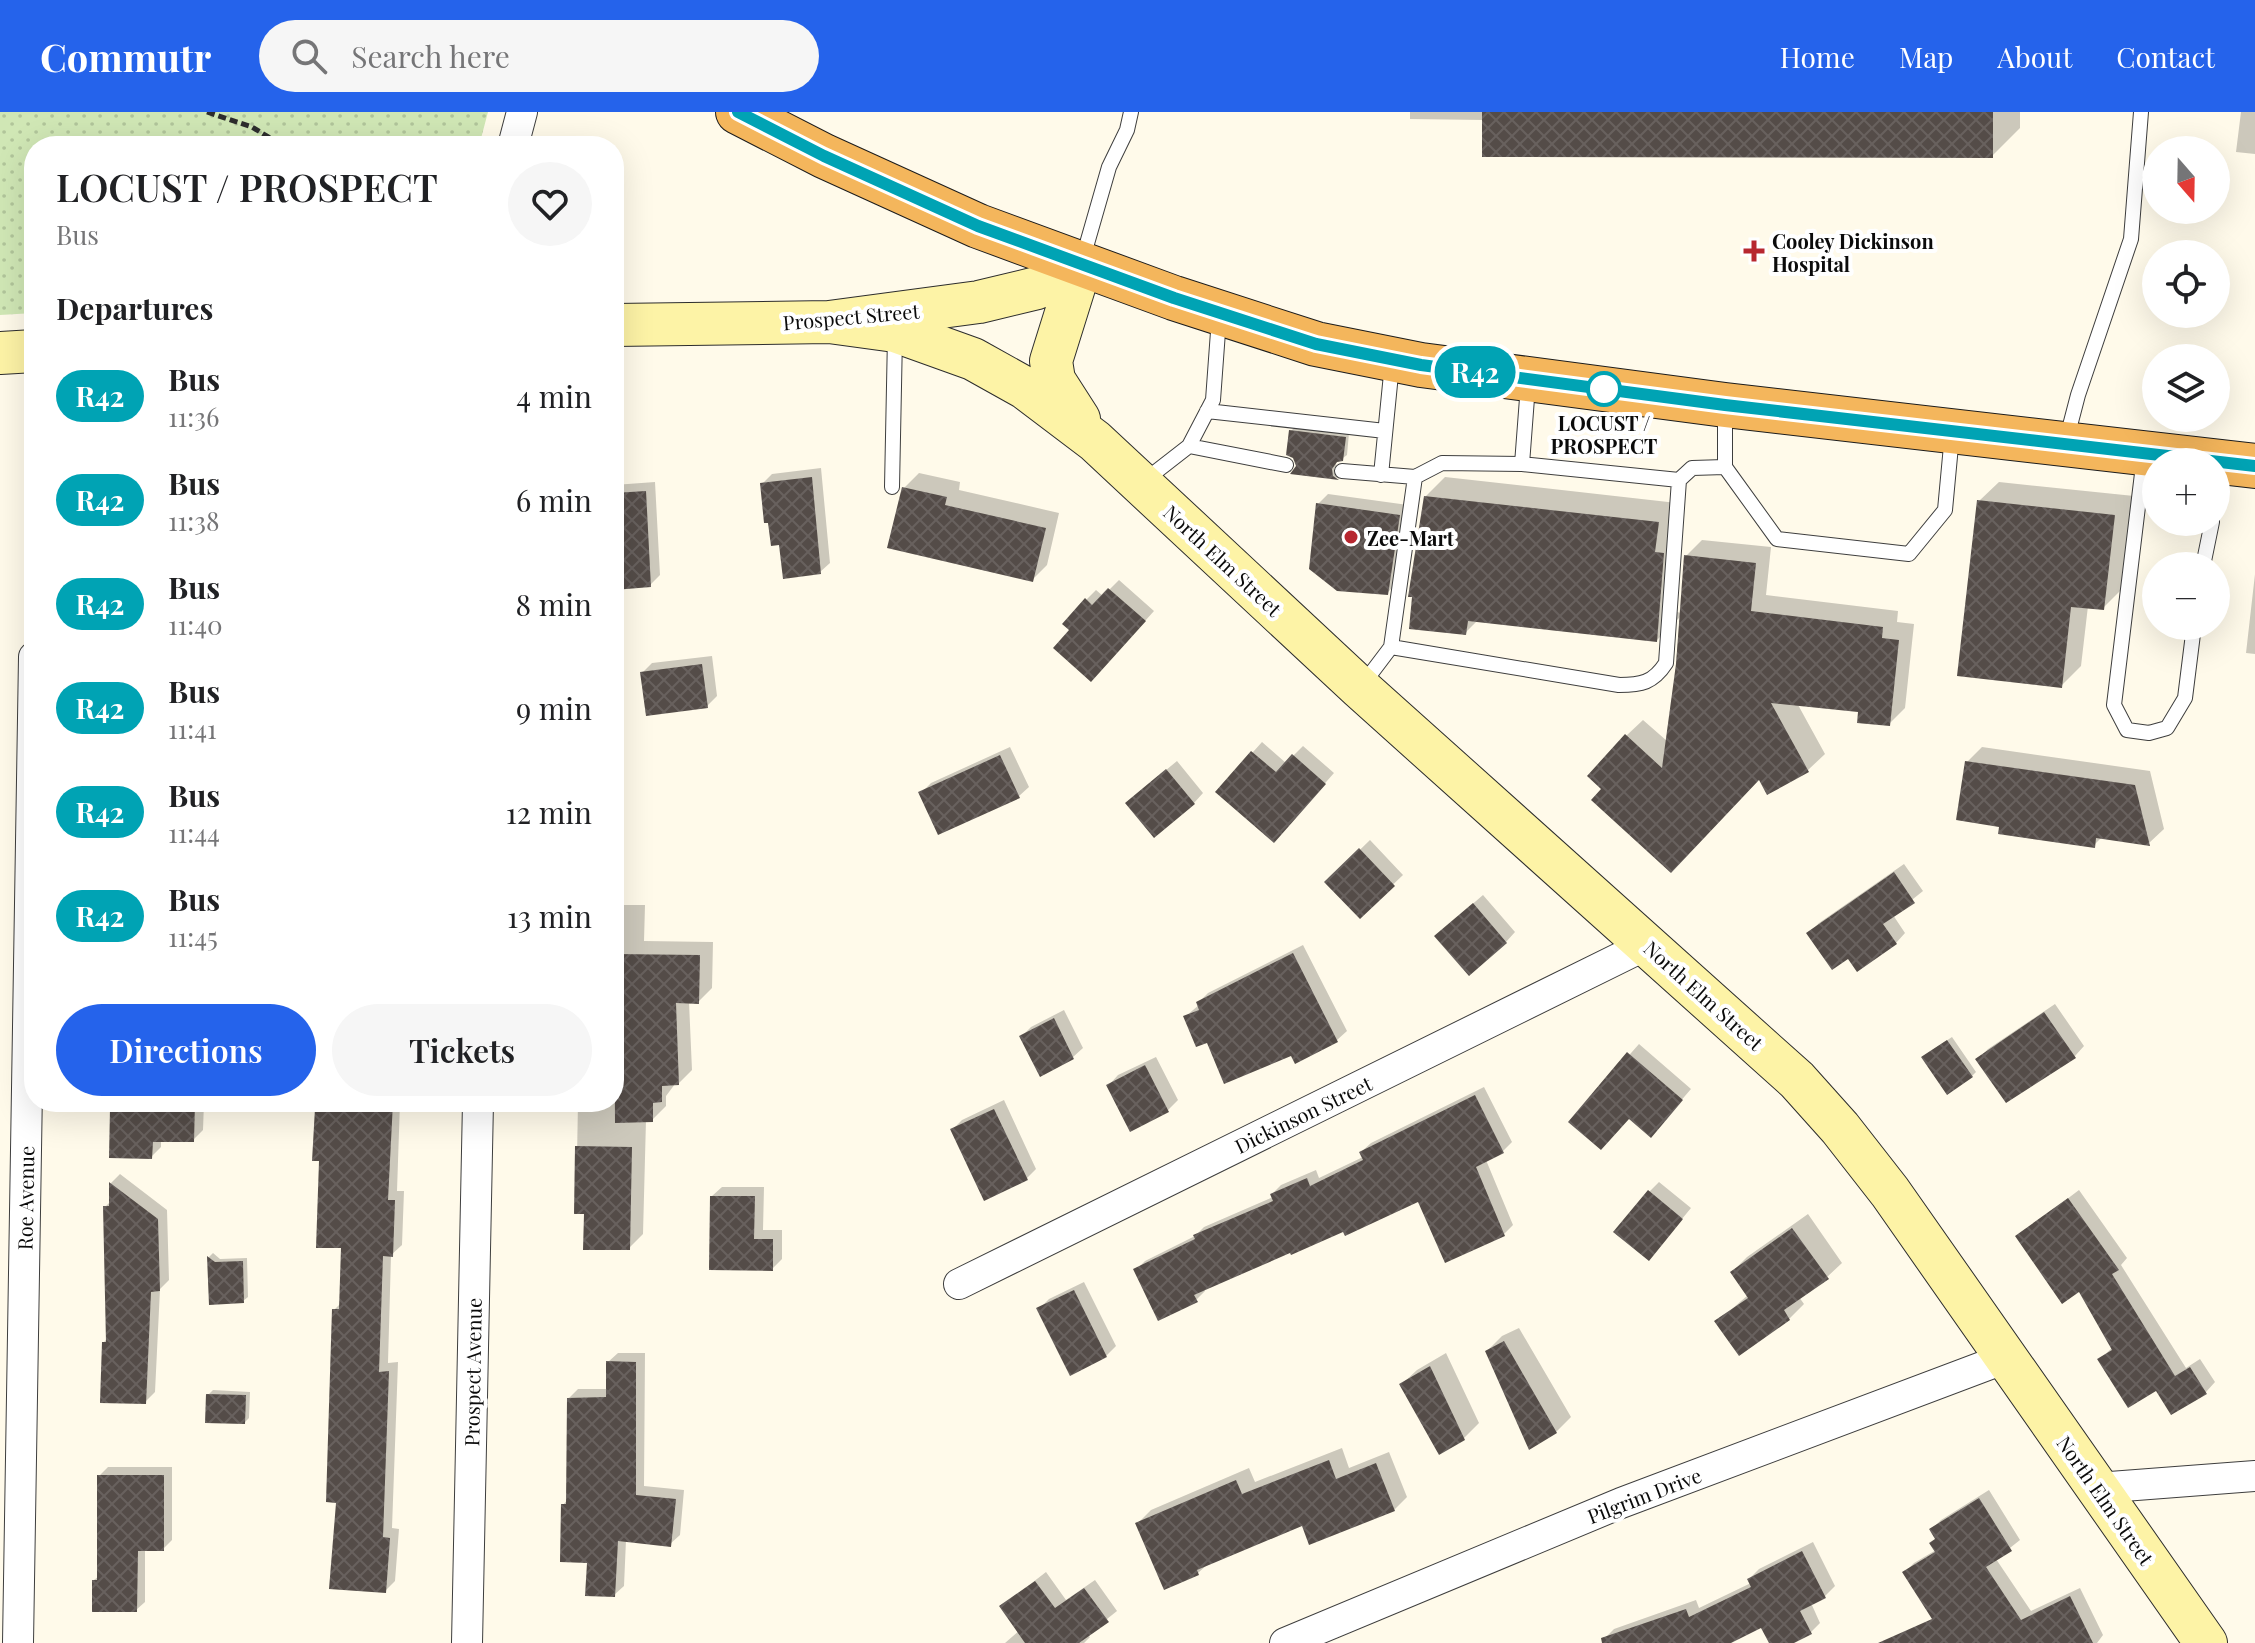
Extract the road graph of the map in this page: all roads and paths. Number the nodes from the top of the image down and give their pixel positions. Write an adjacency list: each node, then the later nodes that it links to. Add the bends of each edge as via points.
1 (207, 112): 6 (path)
2 (522, 112): 7 (street)
3 (738, 112): 8 (highway, via 978,226)
4 (1131, 112): 8 (lane)
5 (2141, 112): 22 (lane, via 2131,239)
6 (267, 136)
7 (516, 136)
8 (1081, 265): 9 (highway); 10 (main road, Prospect Street, via 1037,288 979,302); 21 (main road, North Elm Street, via 1051,361 1062,396)
9 (1220, 313): 15 (highway, via 1316,344); 18 (lane, via 1213,400)
10 (829, 322): 11 (main road, Prospect Street); 12 (main road, North Elm Street)
11 (624, 325)
12 (895, 331): 21 (main road, North Elm Street, via 943,346 1012,381); 34 (lane)
13 (24, 352): 14 (main road)
14 (0, 353)
15 (1407, 362): 16 (highway); 20 (lane)
16 (1529, 379): 17 (highway); 25 (lane)
17 (1725, 405): 19 (highway); 27 (lane)
18 (1207, 411): 20 (lane); 23 (lane)
19 (1953, 430): 22 (highway); 27 (lane, via 1945,510 1909,554 1777,539)
20 (1385, 431): 30 (lane)
21 (1095, 441): 33 (main road, North Elm Street)
22 (2065, 443): 24 (highway)
23 (1189, 446): 26 (lane); 33 (lane)
24 (2142, 453)
25 (1522, 464): 31 (lane, via 1442,463); 32 (lane)
26 (1286, 465)
27 (1725, 467): 32 (lane, via 1692,468)
28 (2142, 470): 35 (lane, via 2114,705 2127,730 2149,733 2167,728 2185,698)
29 (1342, 471): 30 (lane)
30 (1381, 475): 31 (lane)
31 (1415, 477): 36 (lane)
32 (1679, 480): 36 (lane, via 1666,663 1645,685)
33 (1141, 484): 37 (main road, North Elm Street)
34 (892, 487)
35 (2192, 640)
36 (1391, 647): 37 (lane)
37 (1360, 688): 38 (main road, North Elm Street)
38 (1648, 944): 41 (street, Dickinson Street); 42 (main road, North Elm Street, via 1815,1098 1890,1192)
39 (27, 1112): 45 (street, Roe Avenue)
40 (478, 1112): 46 (street, Prospect Avenue)
41 (959, 1284)
42 (2006, 1358): 44 (main road, North Elm Street); 47 (street, Pilgrim Drive, via 1621,1503)
43 (2255, 1476): 44 (street)
44 (2097, 1488): 48 (main road, North Elm Street)
45 (18, 1643)
46 (467, 1643)
47 (1285, 1643)
48 (2206, 1643)

